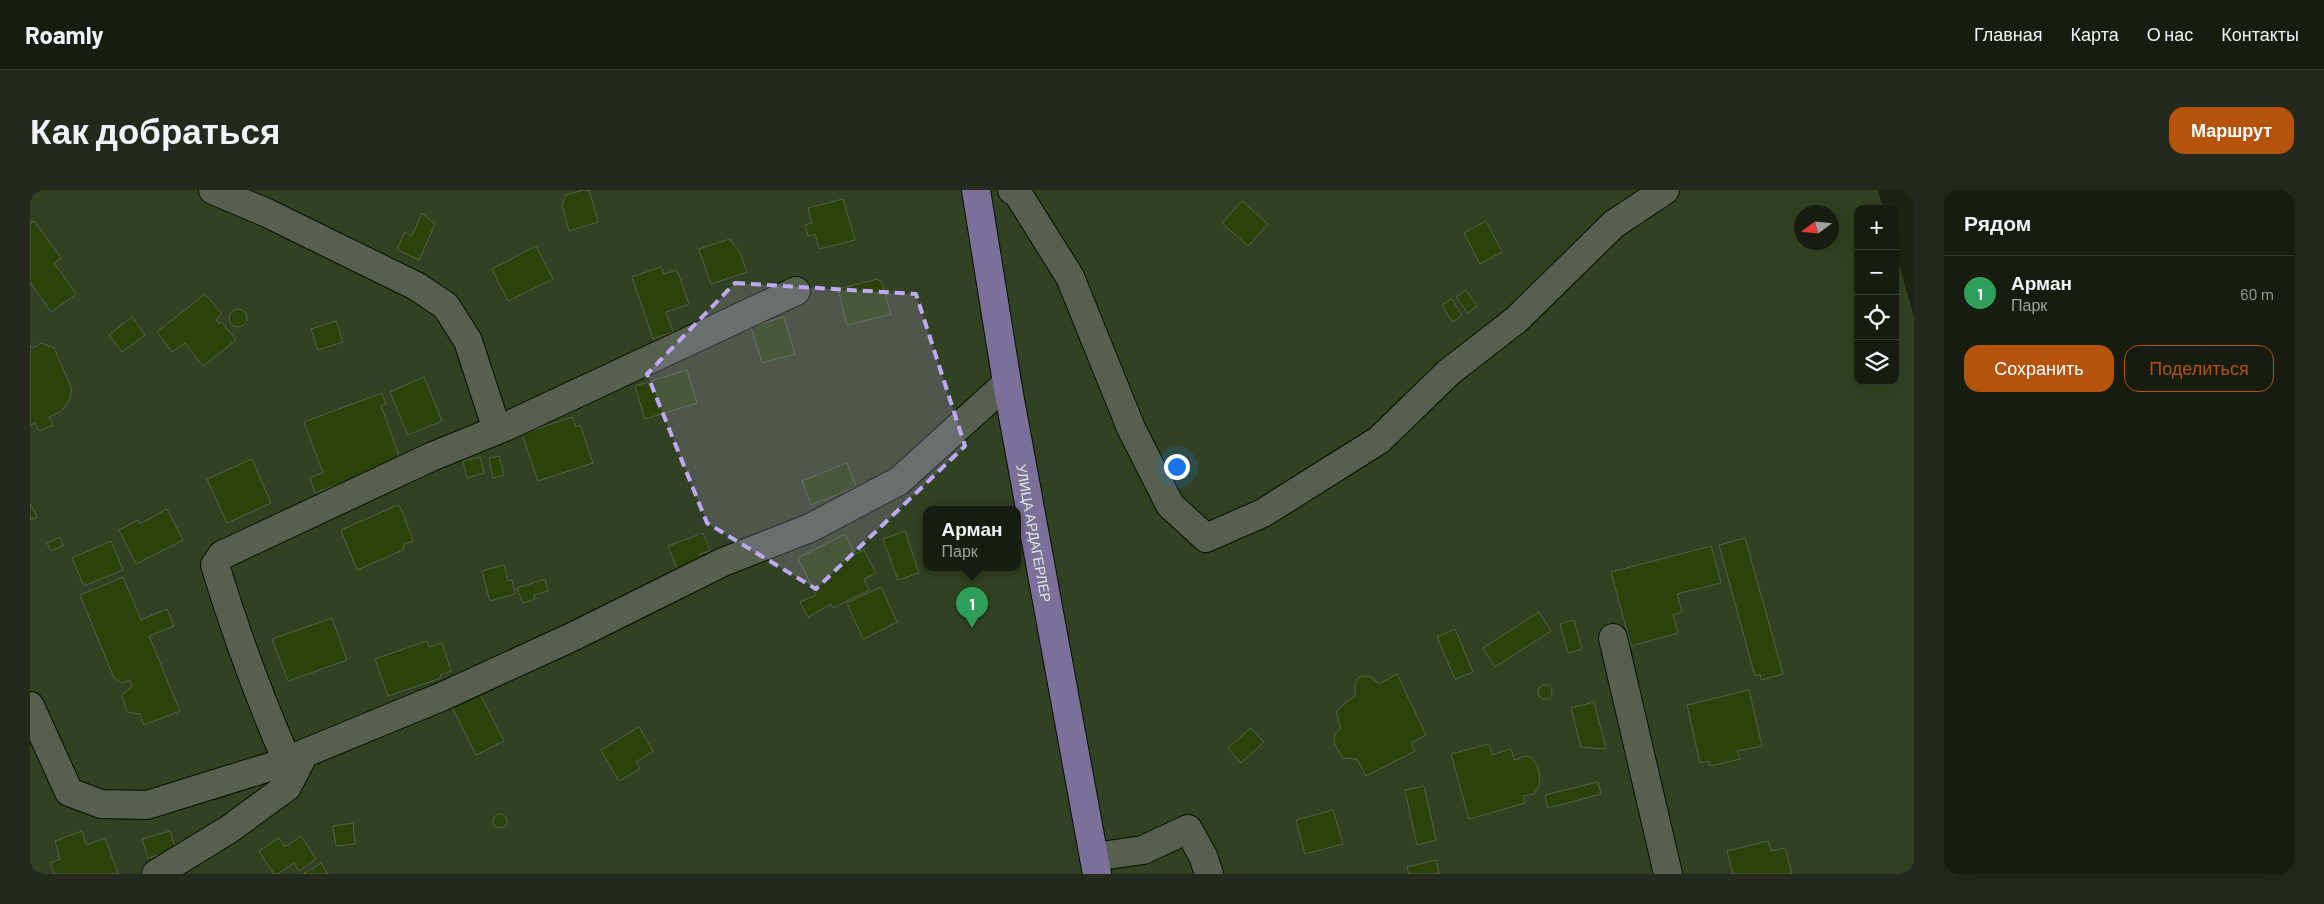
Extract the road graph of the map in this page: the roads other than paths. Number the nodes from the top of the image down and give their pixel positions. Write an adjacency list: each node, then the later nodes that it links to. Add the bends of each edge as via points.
1 (213, 190): 7 (street, via 416,286 446,306 468,342)
2 (976, 190): 6 (main road, УЛИЦА АРДАГЕРЛЕР)
3 (1012, 190): 4 (street, via 1018,194 1070,277 1131,428 1170,505 1206,538 1263,513 1379,440 1449,372 1516,320 1614,224)
4 (1665, 190)
5 (796, 291): 7 (street)
6 (1007, 383): 10 (street, via 899,481 810,528 723,562 441,697); 11 (main road, УЛИЦА АРДАГЕРЛЕР)
7 (497, 430): 10 (street, via 431,457 222,555 215,565 264,710)
8 (1613, 638): 14 (street)
9 (30, 706): 10 (street, via 69,792 101,804 147,805)
10 (296, 757): 12 (street, via 287,786 228,830)
11 (1095, 866): 13 (street, via 1143,850 1188,829)
12 (156, 874)
13 (1209, 874)
14 (1668, 874)

